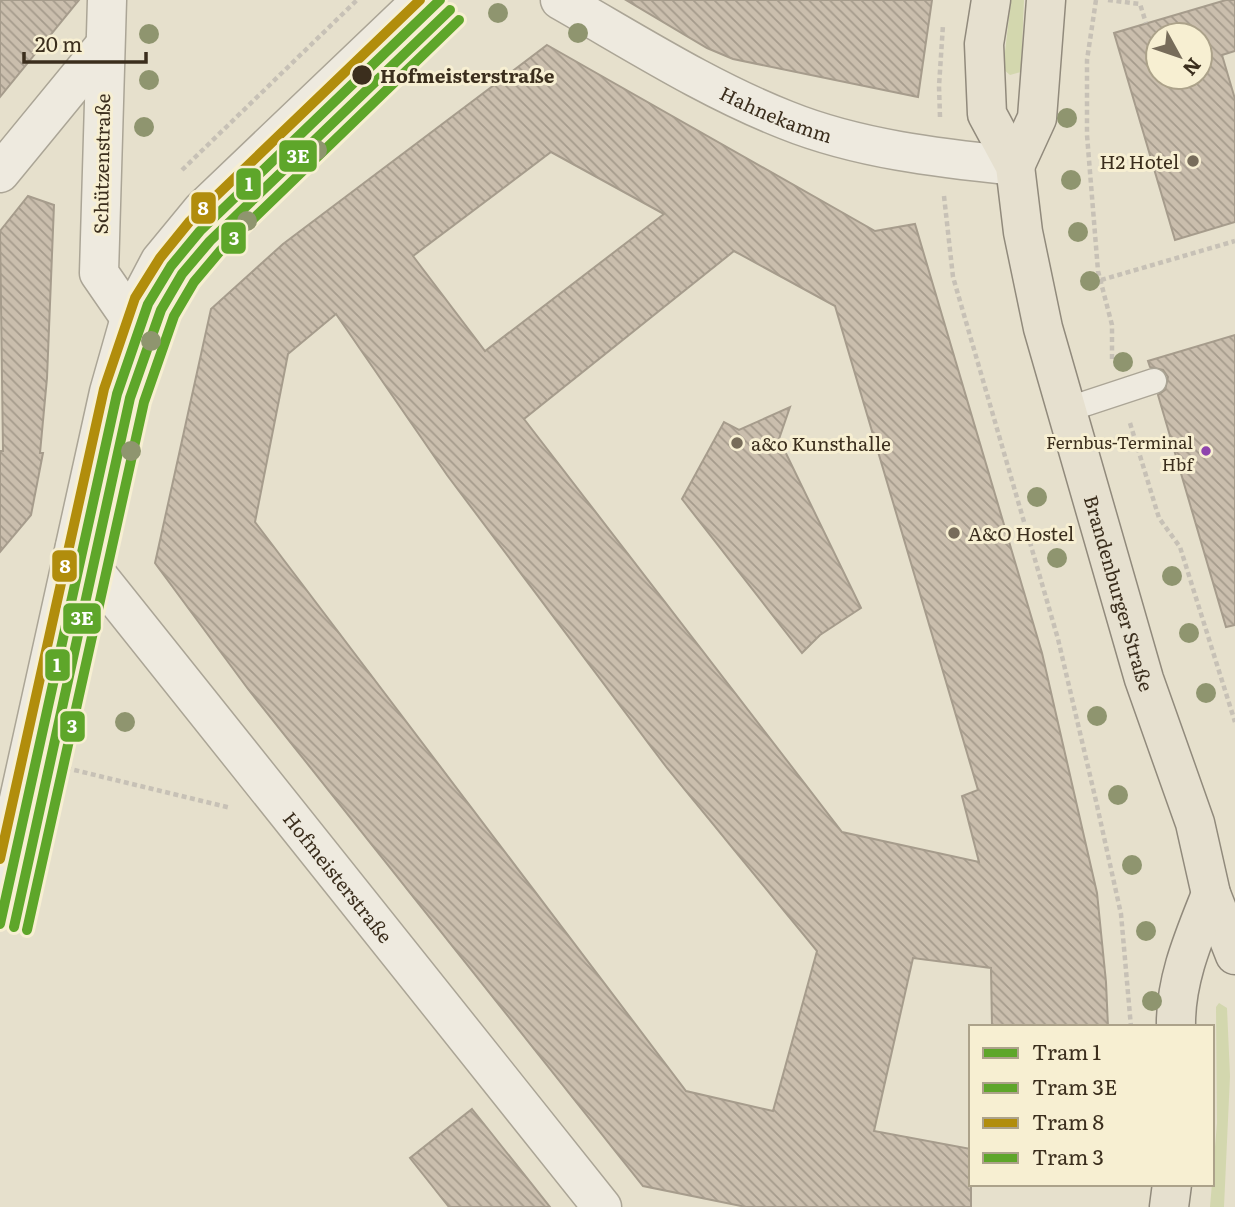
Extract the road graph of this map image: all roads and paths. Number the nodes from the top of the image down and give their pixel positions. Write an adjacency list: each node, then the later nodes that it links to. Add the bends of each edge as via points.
1 (107, 0): 9 (street, Schützenstraße)
2 (422, 0): 15 (street, via 176,239)
3 (560, 0): 10 (street, Hahnekamm, via 715,88 788,121 914,155)
4 (990, 0): 11 (main road, Brandenburger Straße, via 984,44 987,114)
5 (1046, 0): 11 (main road, via 1037,118)
6 (1108, 0): 8 (path, via 1140,4)
7 (945, 12): 10 (path, via 939,86)
8 (1145, 21)
9 (105, 45): 12 (street); 15 (street, Schützenstraße, via 99,273)
10 (953, 159): 11 (street, Hahnekamm); 24 (path, via 953,277 1058,639 1121,914)
11 (1015, 166): 17 (main road, Brandenburger Straße, via 1031,277)
12 (0, 173)
13 (1235, 241): 14 (path)
14 (1101, 280)
15 (130, 318): 18 (street)
16 (1154, 381): 17 (lane)
17 (1066, 410): 22 (main road, Brandenburger Straße, via 1144,679 1195,823)
18 (75, 547): 21 (street); 27 (street, Hofmeisterstraße)
19 (66, 768): 20 (path)
20 (237, 810)
21 (0, 885)
22 (1210, 894): 23 (main road, Brandenburger Straße); 25 (main road, via 1190,947 1176,1001)
23 (1235, 955)
24 (1132, 1025)
25 (1176, 1025)
26 (1171, 1186): 28 (main road)
27 (602, 1207)
28 (1169, 1207)

